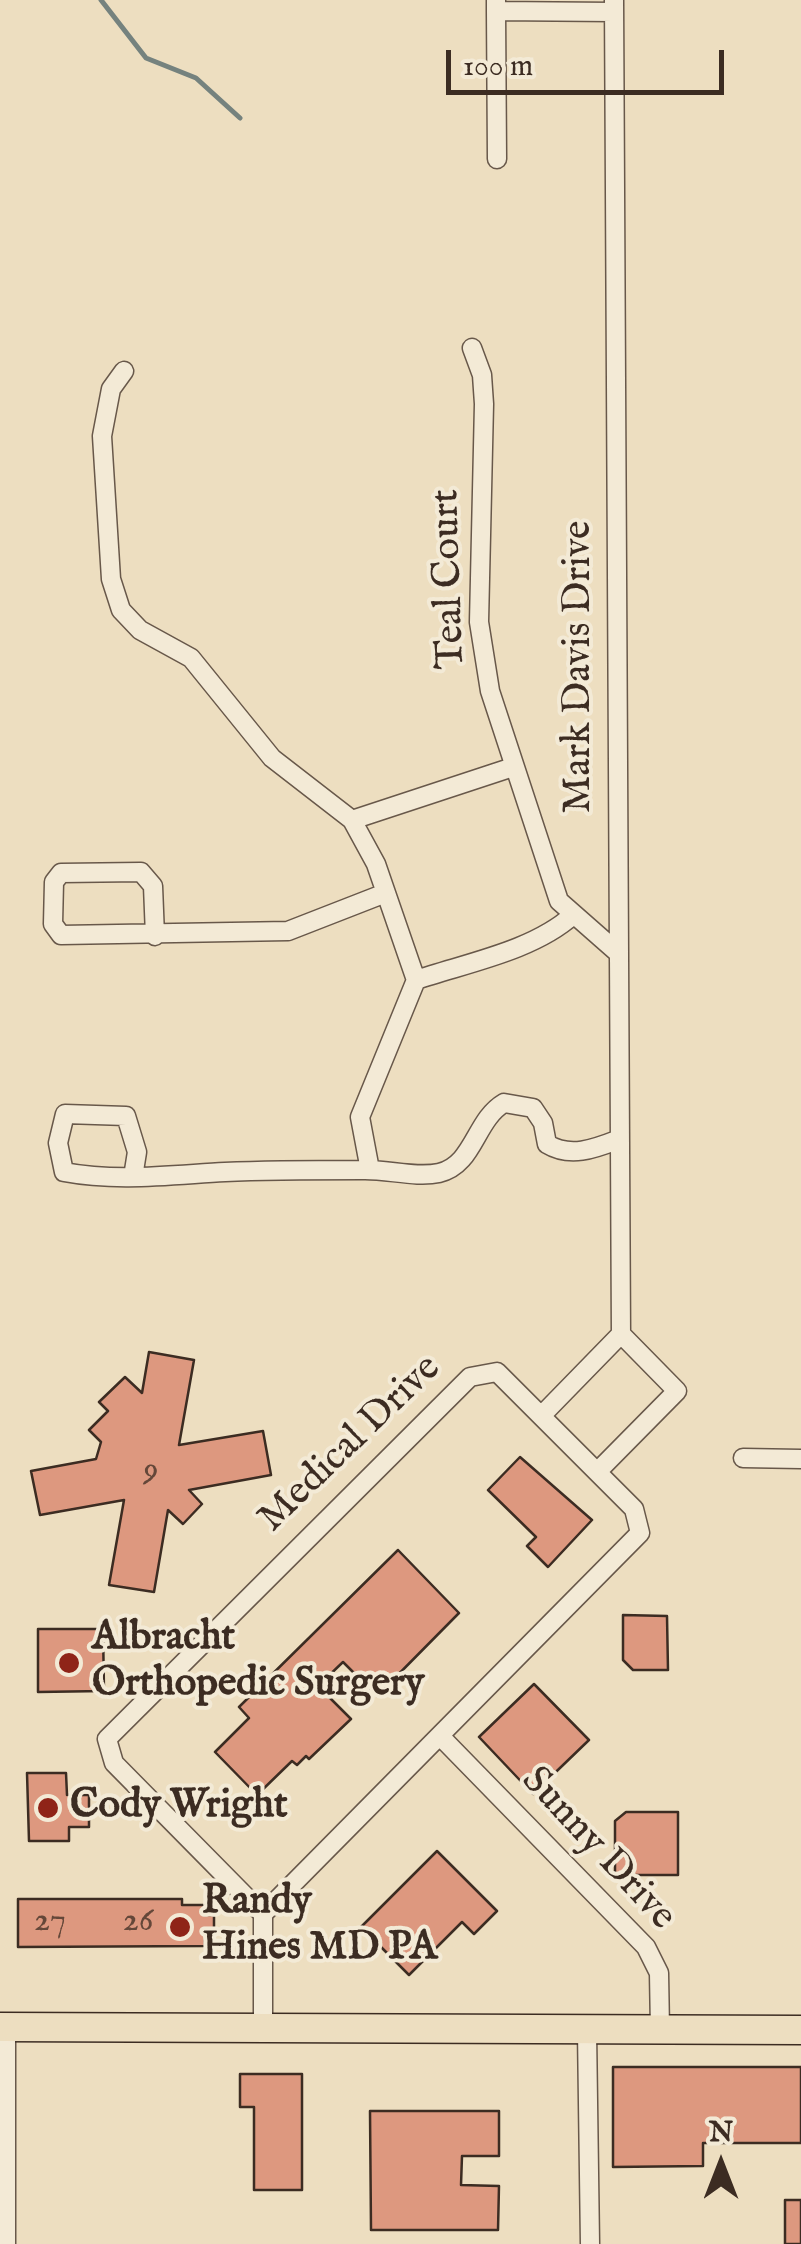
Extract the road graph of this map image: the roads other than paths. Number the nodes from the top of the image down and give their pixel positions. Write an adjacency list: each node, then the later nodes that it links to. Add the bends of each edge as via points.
1 (496, 6): 2 (street); 3 (street)
2 (614, 6): 11 (street, Mark Davis Drive)
3 (497, 159)
4 (472, 348): 6 (street, Teal Court, via 484,404 479,622)
5 (124, 371): 7 (street, via 111,389 102,436 111,579 121,610 140,630 191,658 272,758)
6 (513, 767): 7 (street); 9 (street, Teal Court, via 560,901)
7 (352, 820): 8 (street, via 376,864)
8 (383, 894): 10 (street, via 288,931); 12 (street)
9 (573, 915): 11 (street, Teal Court); 12 (street, via 524,943)
10 (155, 936): 10 (street, via 153,886 141,872 62,873 54,882 53,924 61,935)
11 (617, 952): 13 (street, Mark Davis Drive)
12 (416, 980): 14 (street, via 360,1117)
13 (617, 1140): 14 (street, via 560,1152 547,1144 533,1108 504,1103 490,1111 458,1164 437,1174); 16 (street, Mark Davis Drive)
14 (370, 1170): 15 (street)
15 (133, 1177): 15 (street, via 64,1172 58,1142 65,1114 126,1116 137,1152)
16 (621, 1334): 17 (street); 20 (street, via 677,1391)
17 (543, 1414): 20 (street, Medical Drive); 22 (street, Medical Drive, via 497,1372 470,1377 112,1730 107,1748 114,1763)
18 (743, 1458): 19 (street)
19 (801, 1459)
20 (598, 1471): 21 (street, Medical Drive, via 639,1516 635,1542)
21 (440, 1736): 22 (street, Medical Drive); 25 (street, Sunny Drive, via 646,1947 658,1973)
22 (262, 1914): 24 (street)
23 (3, 2027): 24 (main road); 28 (street)
24 (263, 2029): 27 (main road)
25 (660, 2030): 26 (main road); 27 (main road)
26 (801, 2030)
27 (587, 2031): 29 (street)
28 (6, 2244)
29 (590, 2244)

